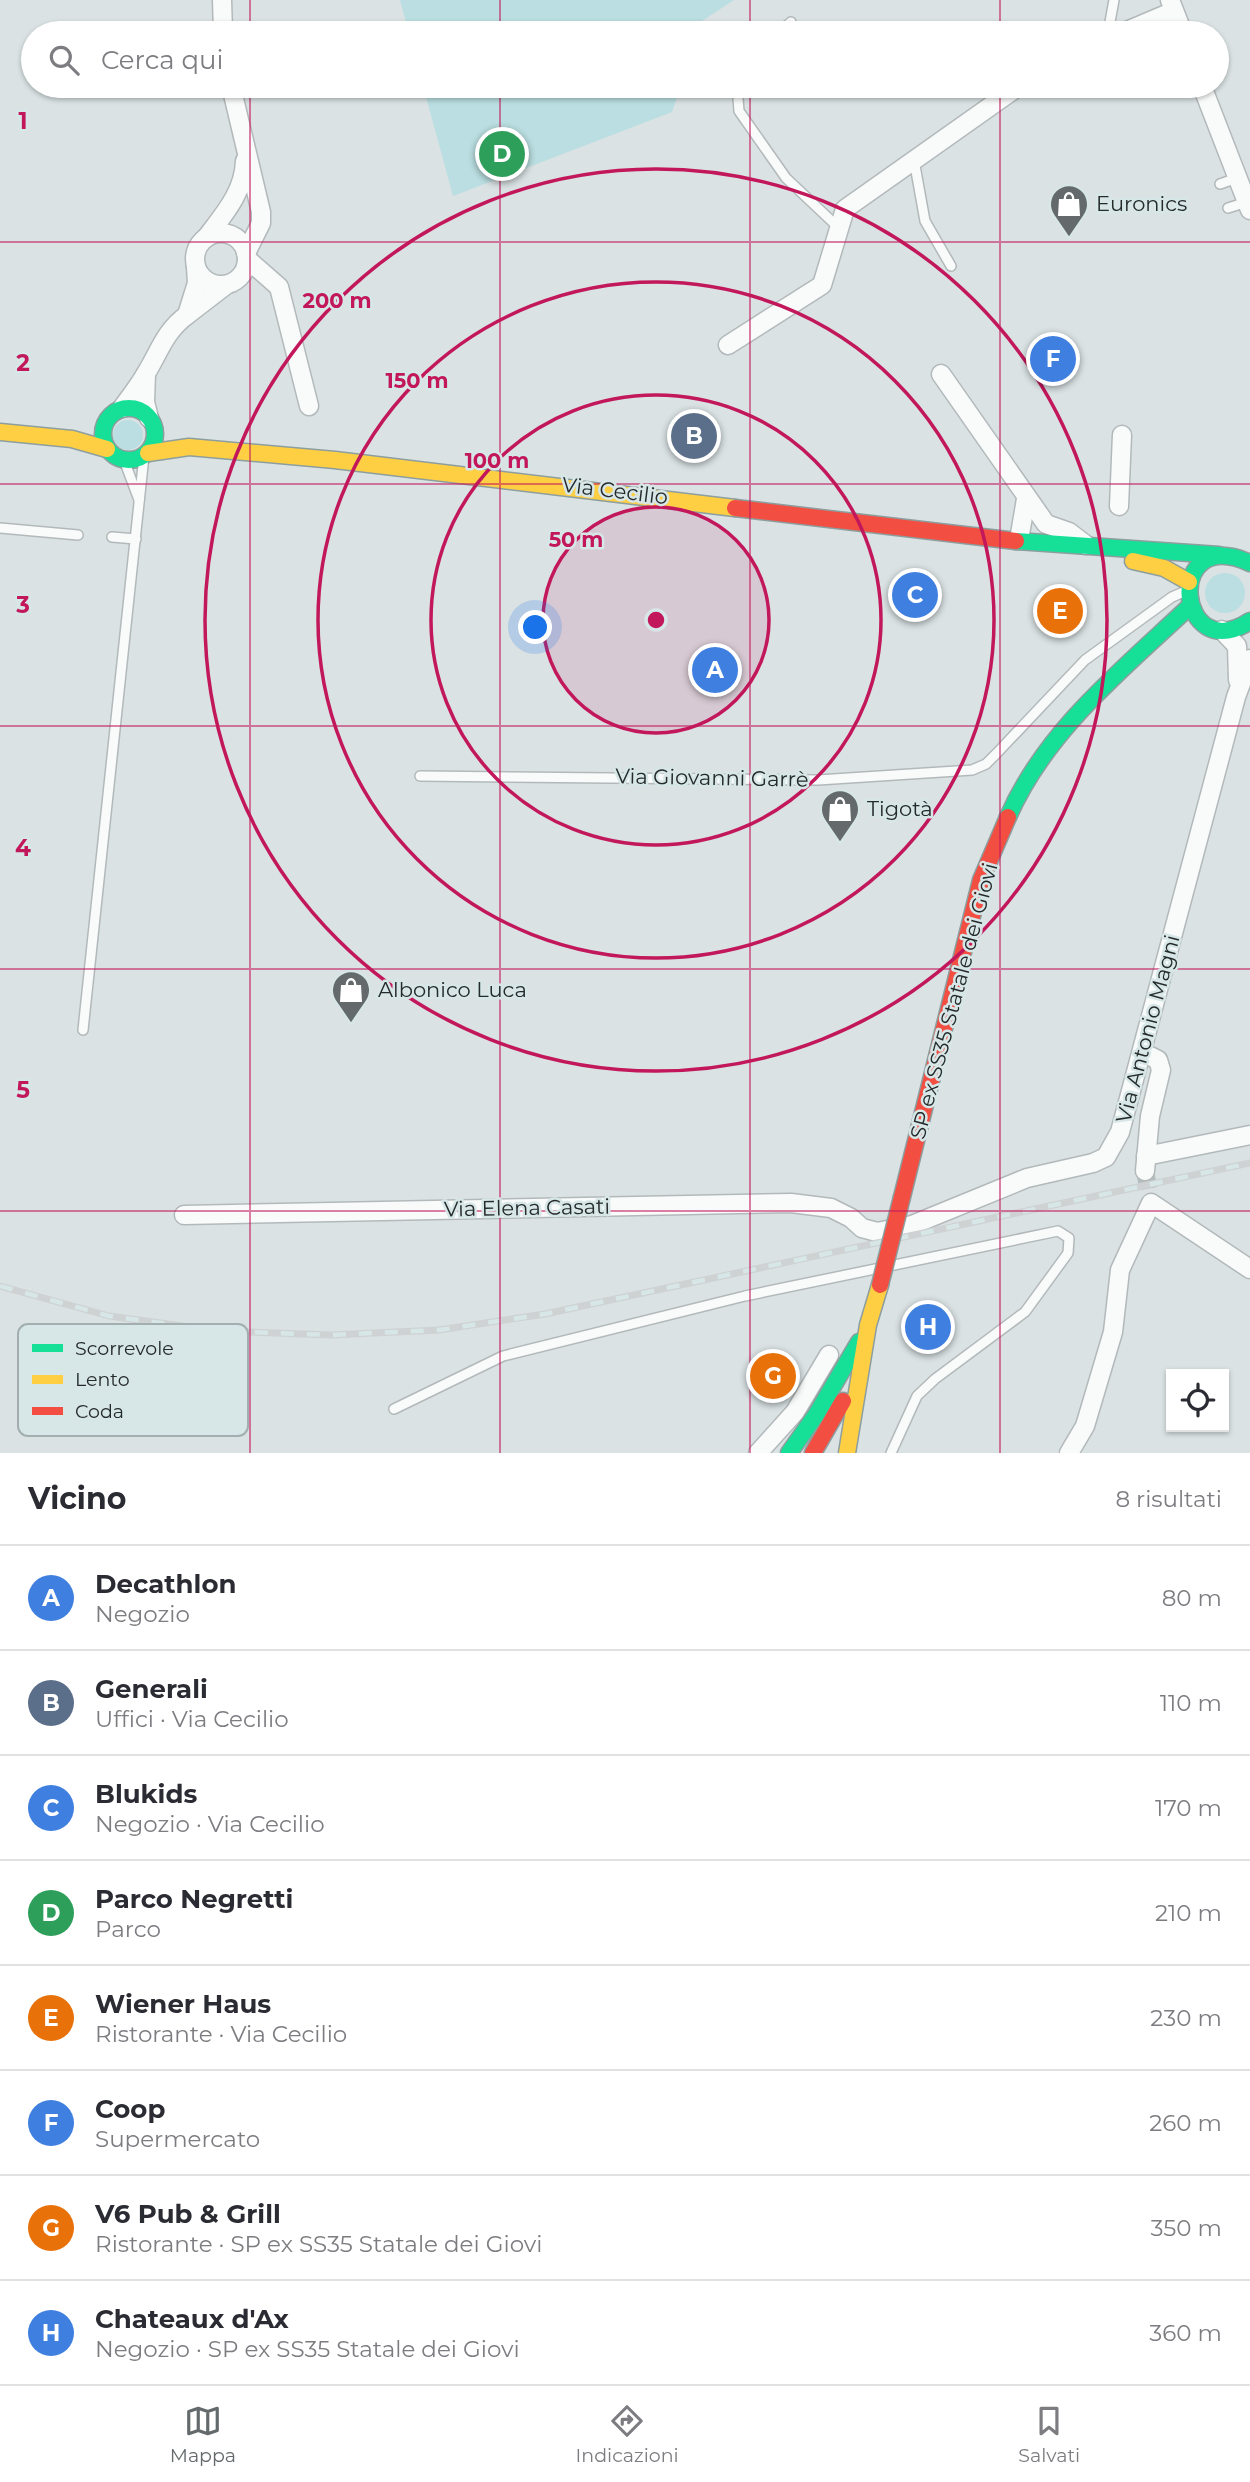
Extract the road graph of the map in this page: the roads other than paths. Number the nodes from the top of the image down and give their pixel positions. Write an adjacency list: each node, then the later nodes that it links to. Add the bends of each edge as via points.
1 (222, 0): 4 (street)
2 (1114, 0): 5 (lane)
3 (1172, 5): 6 (street)
4 (223, 21)
5 (1110, 21)
6 (1143, 21)
7 (234, 98): 11 (street)
8 (738, 98): 15 (lane, via 739,111 786,178)
9 (1002, 98): 12 (street)
10 (1205, 98): 13 (street, via 1228,181)
11 (245, 150): 16 (street, via 242,183); 17 (street, via 261,212)
12 (914, 159): 15 (street, via 845,209); 18 (lane, via 925,221)
13 (1248, 206): 14 (lane)
14 (1228, 208)
15 (839, 228): 23 (street, via 822,285)
16 (206, 238): 17 (street, via 217,233 234,236); 19 (street, via 198,247)
17 (247, 256): 20 (street, via 246,267); 21 (street, via 279,287)
18 (951, 266)
19 (196, 267): 20 (street, via 210,283); 22 (street, via 197,283)
20 (231, 283): 21 (street, via 262,282); 22 (street)
21 (285, 307): 26 (street)
22 (187, 315): 24 (street, via 160,344)
23 (728, 345)
24 (146, 374): 27 (street); 29 (street, via 144,391)
25 (941, 374): 37 (street)
26 (309, 406)
27 (122, 408): 28 (main road); 29 (main road, via 136,409)
28 (106, 420): 32 (main road); 33 (main road, via 102,432)
29 (152, 422): 34 (main road, Via Cecilio); 35 (main road, via 155,440)
30 (0, 432): 32 (main road)
31 (1122, 435): 39 (street)
32 (43, 436): 33 (main road)
33 (107, 449): 36 (main road)
34 (225, 450): 35 (main road, Via Cecilio, via 189,447); 44 (main road, Via Cecilio, via 528,481)
35 (146, 454): 36 (main road); 38 (lane)
36 (124, 460): 38 (lane)
37 (1026, 499): 44 (street); 45 (street, via 1046,524)
38 (139, 502): 43 (lane)
39 (1119, 506)
40 (0, 528): 41 (lane)
41 (78, 535)
42 (113, 537): 43 (lane)
43 (136, 539): 55 (lane)
44 (1011, 540): 45 (main road, Via Cecilio); 48 (main road, Via Cecilio, via 1151,564 1172,571)
45 (1086, 544): 46 (main road, Via Cecilio)
46 (1235, 554): 47 (main road); 48 (main road, SP ex SS35 Statale dei Giovi, via 1198,566)
47 (1250, 564)
48 (1189, 593): 50 (main road, Via Cecilio, via 1202,622); 51 (main road, SP ex SS35 Statale dei Giovi); 54 (lane, Via Giovanni Garrè, via 1172,597 1085,660 986,764 972,770 818,780)
49 (1250, 621): 50 (main road, SP ex SS35 Statale dei Giovi, via 1238,628)
50 (1217, 629): 51 (main road, SP ex SS35 Statale dei Giovi, via 1175,637); 53 (street, via 1237,646)
51 (1141, 654): 61 (main road, SP ex SS35 Statale dei Giovi, bridge, via 1065,728 1026,783 981,880)
52 (1250, 659): 53 (street)
53 (1237, 697): 56 (street, Via Antonio Magni)
54 (420, 776)
55 (82, 1030)
56 (1142, 1052): 57 (street, via 1158,1060 1161,1070 1150,1116 1146,1164); 59 (street, Via Antonio Magni, via 1121,1132 1106,1157 1027,1178 912,1225 877,1232)
57 (1250, 1135)
58 (184, 1215): 59 (street, Via Elena Casati, via 791,1203 831,1208)
59 (862, 1228)
60 (1250, 1269): 69 (street, via 1151,1203 1121,1269 1113,1332 1085,1426)
61 (860, 1349): 62 (lane); 64 (main road); 66 (main road); 67 (main road, via 841,1405)
62 (829, 1355): 65 (street, via 795,1412)
63 (394, 1409): 68 (lane, via 503,1356 920,1258 1058,1231 1069,1238 1068,1254 1025,1312 917,1396)
64 (850, 1451)
65 (758, 1453)
66 (789, 1453)
67 (813, 1453)
68 (891, 1453)
69 (1069, 1453)

